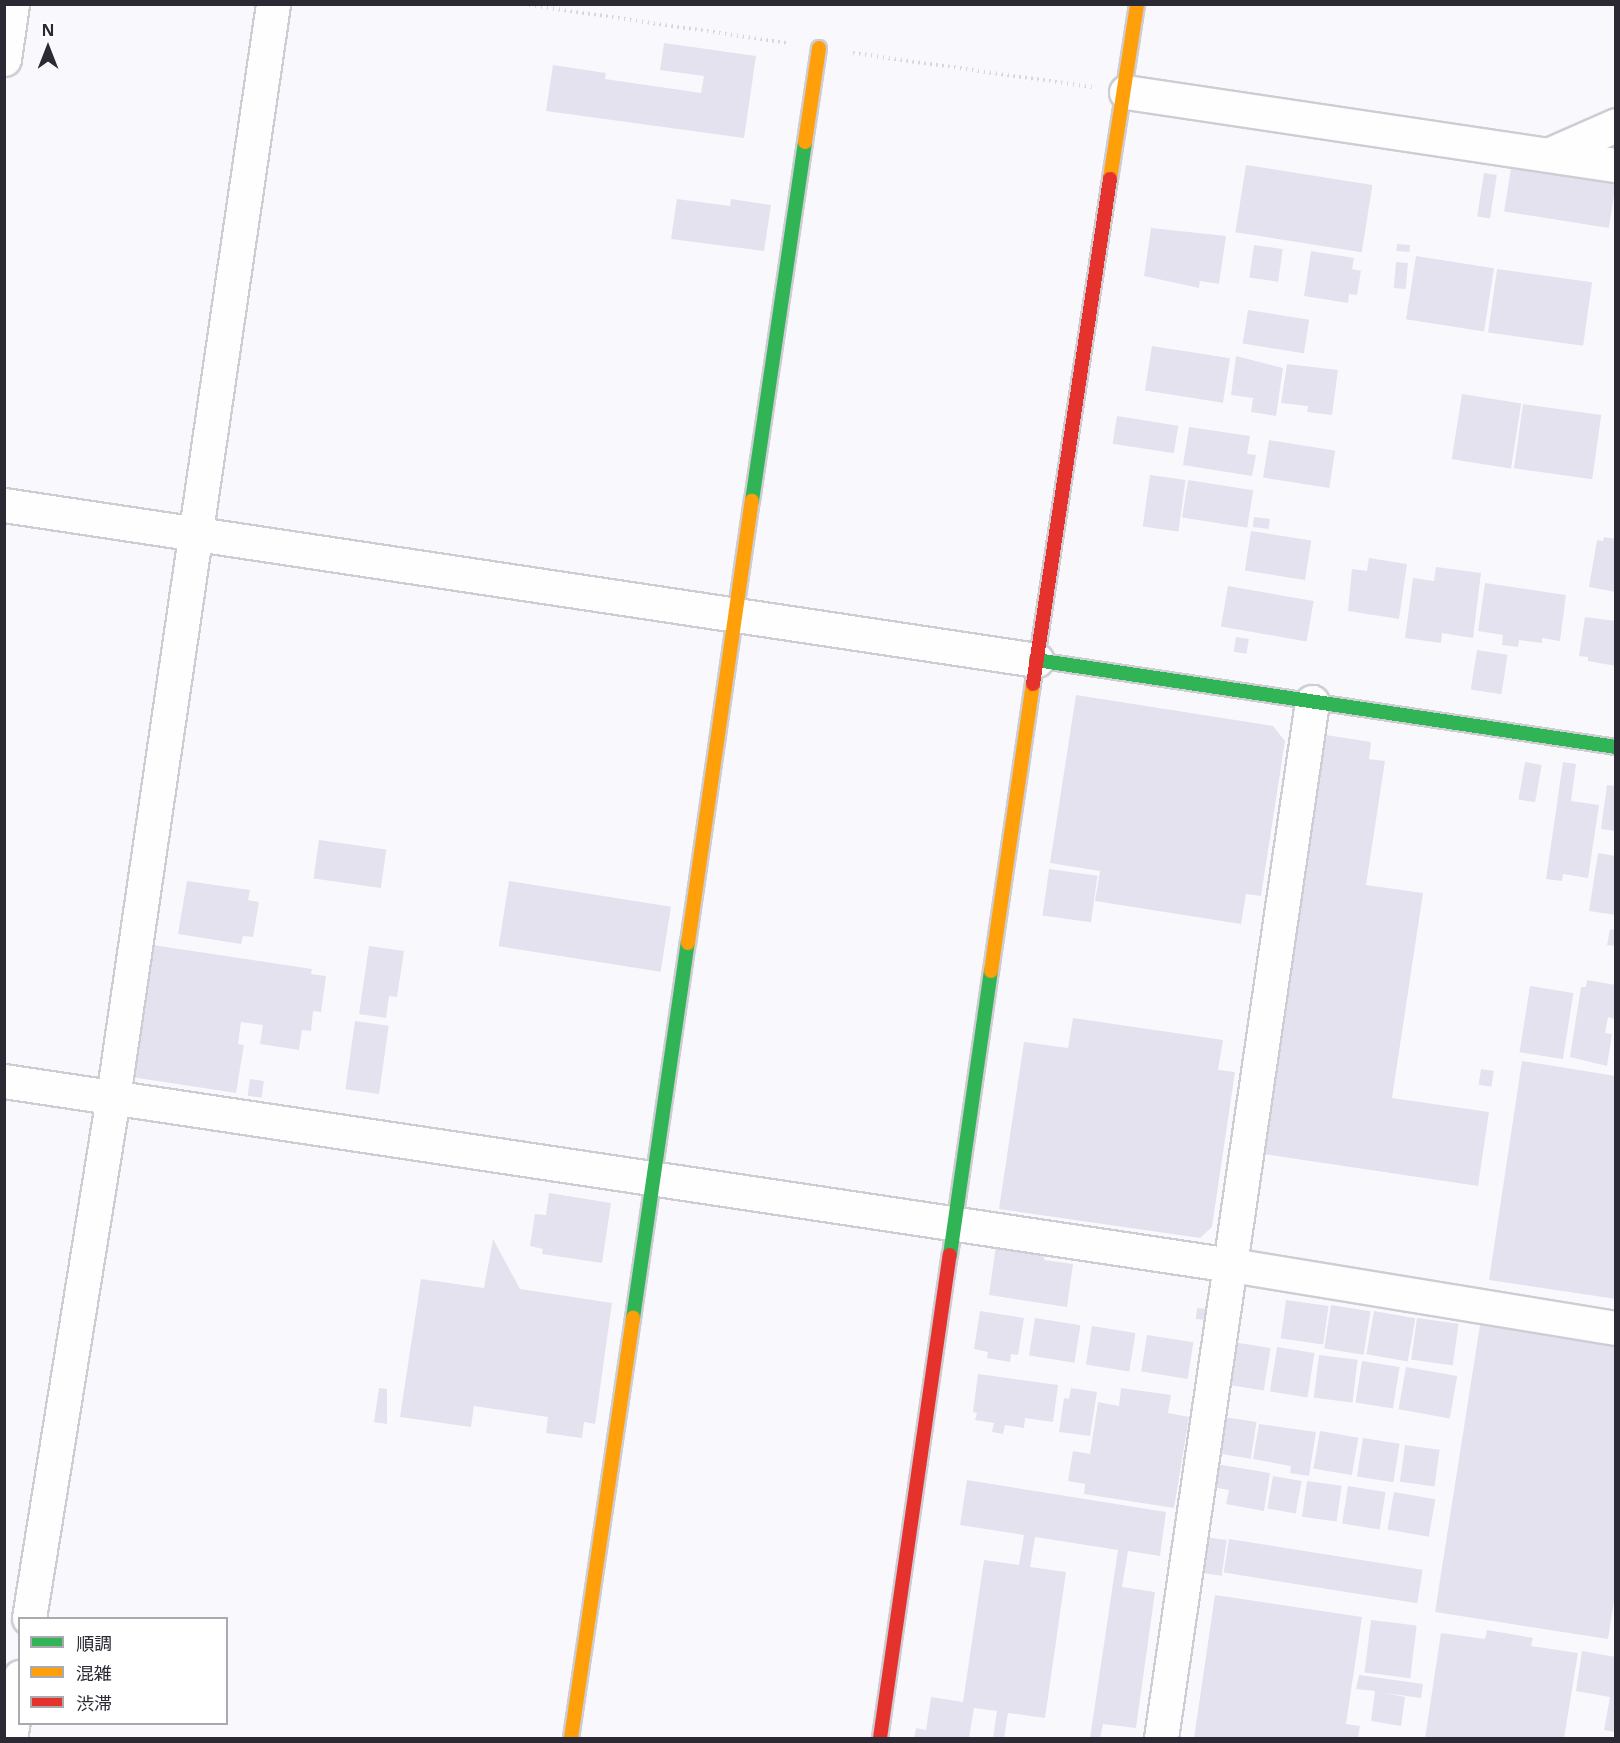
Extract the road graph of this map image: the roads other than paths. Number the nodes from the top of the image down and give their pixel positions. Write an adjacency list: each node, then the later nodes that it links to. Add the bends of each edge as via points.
1 (12, 4): 5 (street)
2 (273, 4): 11 (street)
3 (1137, 4): 6 (street)
4 (819, 48): 12 (street)
5 (4, 59)
6 (1126, 92): 8 (street); 13 (street)
7 (1616, 125): 8 (street)
8 (1550, 154): 9 (street)
9 (1616, 165)
10 (4, 505): 11 (street)
11 (194, 534): 12 (street); 17 (street)
12 (735, 613): 13 (street); 18 (street)
13 (1036, 660): 14 (street); 19 (street)
14 (1312, 702): 15 (street); 20 (street)
15 (1616, 747)
16 (4, 1081): 17 (street)
17 (112, 1097): 18 (street); 22 (street)
18 (654, 1180): 19 (street); 25 (street)
19 (954, 1225): 20 (street); 26 (street)
20 (1231, 1265): 21 (street); 27 (street)
21 (1616, 1328)
22 (29, 1617)
23 (18, 1689): 24 (street)
24 (10, 1738)
25 (571, 1738)
26 (880, 1738)
27 (1161, 1738)

